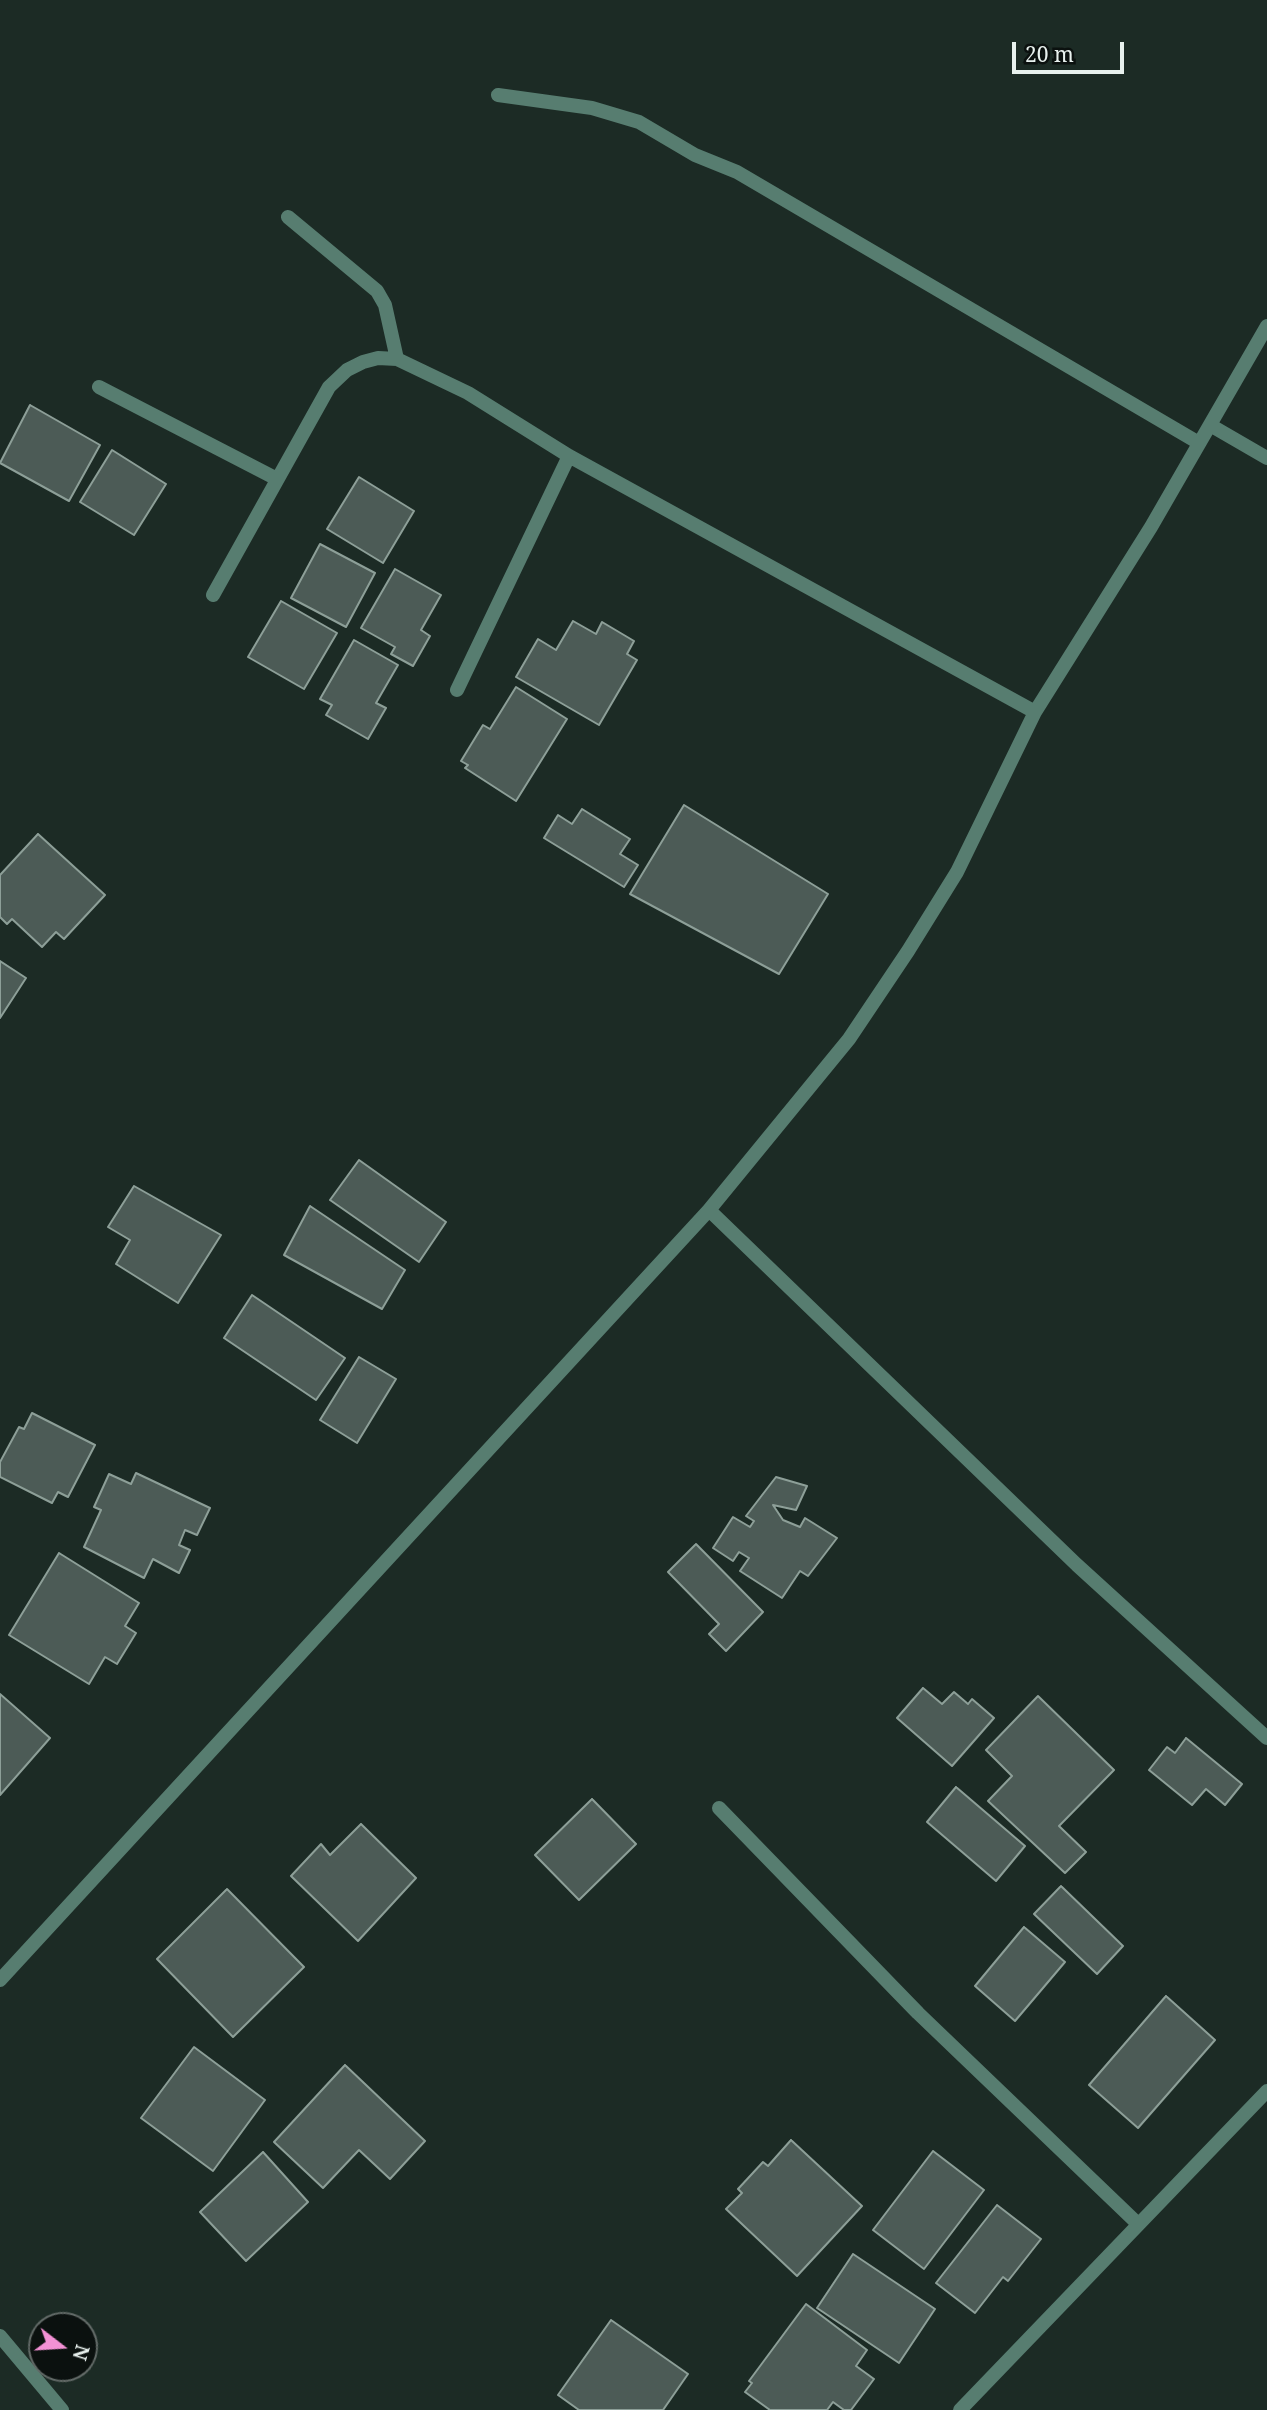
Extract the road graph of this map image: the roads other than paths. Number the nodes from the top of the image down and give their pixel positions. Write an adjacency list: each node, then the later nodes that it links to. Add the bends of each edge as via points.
1 (498, 95): 7 (street, via 592,108 639,122 695,155 737,172)
2 (288, 217): 4 (street, via 377,291 386,305)
3 (1267, 326): 6 (street)
4 (397, 359): 8 (street, via 468,393); 10 (street, via 363,362 329,387)
5 (99, 387): 10 (street)
6 (1210, 425): 7 (street); 9 (street)
7 (1199, 443): 13 (street)
8 (569, 456): 12 (street); 13 (street)
9 (1267, 458)
10 (277, 479): 11 (street)
11 (213, 595)
12 (457, 690)
13 (1035, 712): 14 (street, via 957,872 908,951 849,1039)
14 (709, 1210): 15 (street, via 1077,1565); 17 (street)
15 (1267, 1738)
16 (719, 1808): 19 (street, via 918,2014)
17 (0, 1980)
18 (1267, 2091): 19 (street)
19 (1138, 2223): 22 (street)
20 (0, 2336): 21 (street)
21 (62, 2410)
22 (960, 2410)

